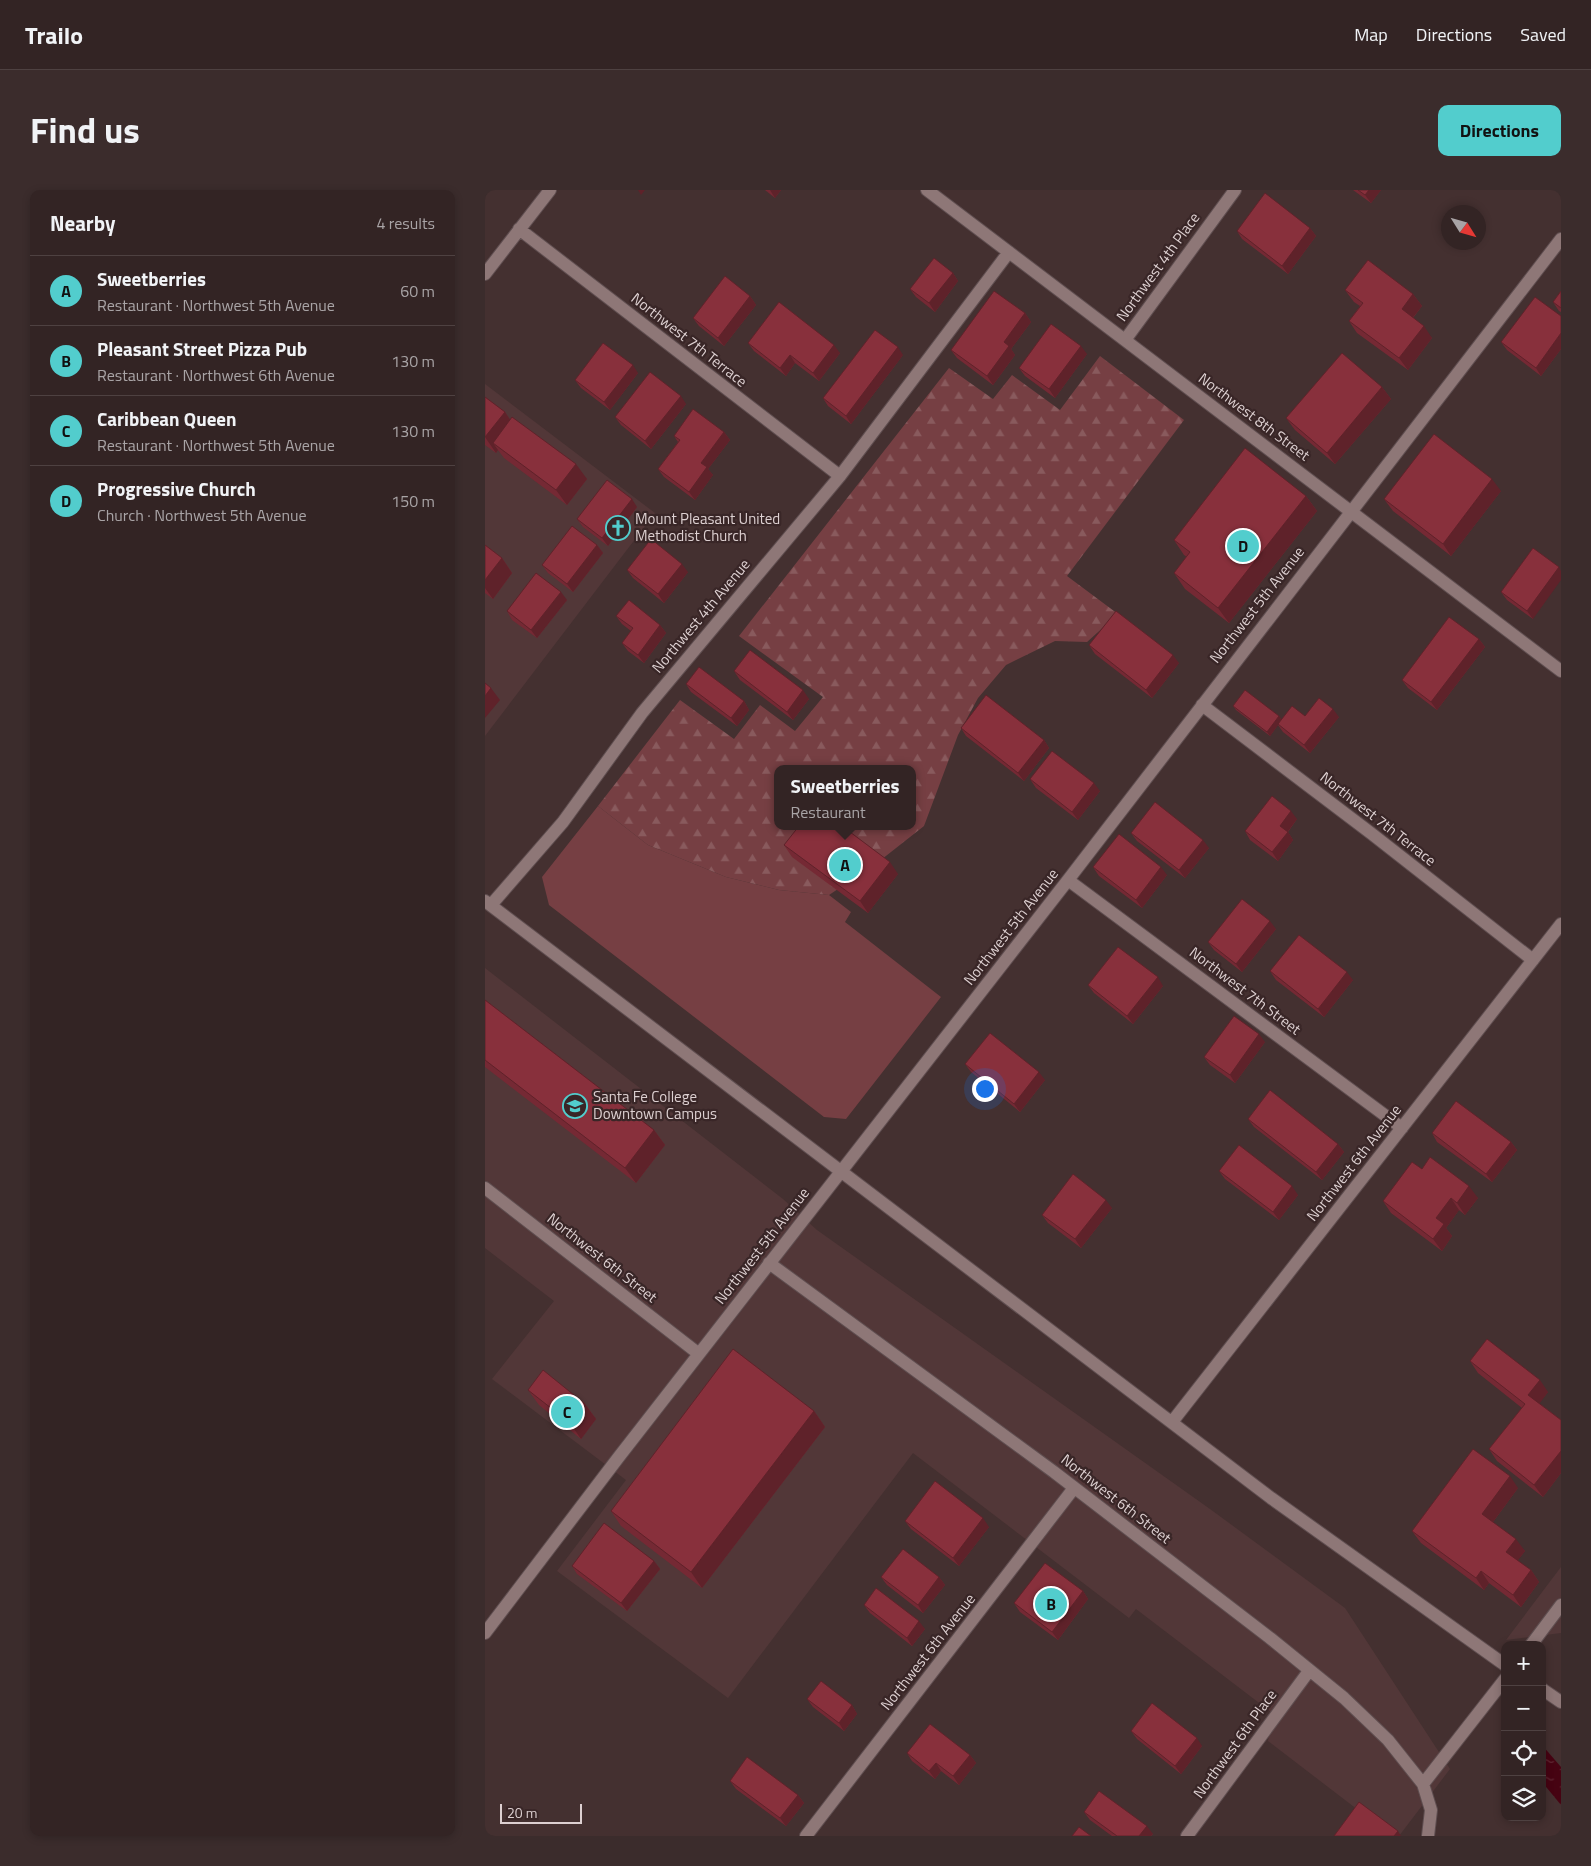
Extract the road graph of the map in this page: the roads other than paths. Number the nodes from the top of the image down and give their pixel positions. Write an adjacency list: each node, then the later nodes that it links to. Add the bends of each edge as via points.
1 (550, 190): 4 (street)
2 (927, 190): 6 (street, Northwest 8th Street)
3 (1235, 190): 8 (street, Northwest 4th Place)
4 (519, 229): 7 (street); 9 (street, Northwest 7th Terrace)
5 (1561, 239): 10 (street, Northwest 5th Avenue)
6 (1009, 252): 8 (street, Northwest 8th Street); 9 (street, Northwest 4th Avenue)
7 (485, 274)
8 (1125, 340): 10 (street, Northwest 8th Street)
9 (840, 476): 14 (street, Northwest 4th Avenue, via 642,713 563,822)
10 (1351, 510): 11 (street, Northwest 8th Street); 12 (street, Northwest 5th Avenue)
11 (1561, 671)
12 (1201, 705): 13 (street, Northwest 5th Avenue); 16 (street, Northwest 7th Terrace)
13 (1068, 880): 17 (street, Northwest 7th Street); 18 (street, Northwest 5th Avenue)
14 (488, 903): 18 (street)
15 (1561, 924): 16 (street, Northwest 6th Avenue)
16 (1533, 960): 17 (street, Northwest 6th Avenue)
17 (1402, 1128): 22 (street, Northwest 6th Avenue)
18 (841, 1170): 20 (street, Northwest 5th Avenue); 22 (street)
19 (485, 1188): 21 (street, Northwest 6th Street)
20 (769, 1263): 21 (street, Northwest 5th Avenue); 23 (street, Northwest 6th Street)
21 (699, 1354): 25 (street, Northwest 5th Avenue)
22 (1172, 1422): 27 (street, via 1271,1498)
23 (1074, 1488): 28 (street, Northwest 6th Street); 33 (street, Northwest 6th Avenue)
24 (1561, 1604): 26 (street)
25 (485, 1633)
26 (1534, 1641)
27 (1501, 1662)
28 (1309, 1671): 32 (street, Northwest 6th Street, via 1344,1698 1388,1740); 34 (street, Northwest 6th Place)
29 (1501, 1684): 32 (street)
30 (1546, 1692): 31 (street)
31 (1561, 1702)
32 (1423, 1784): 35 (street, via 1431,1810)
33 (806, 1836)
34 (1187, 1836)
35 (1429, 1836)

